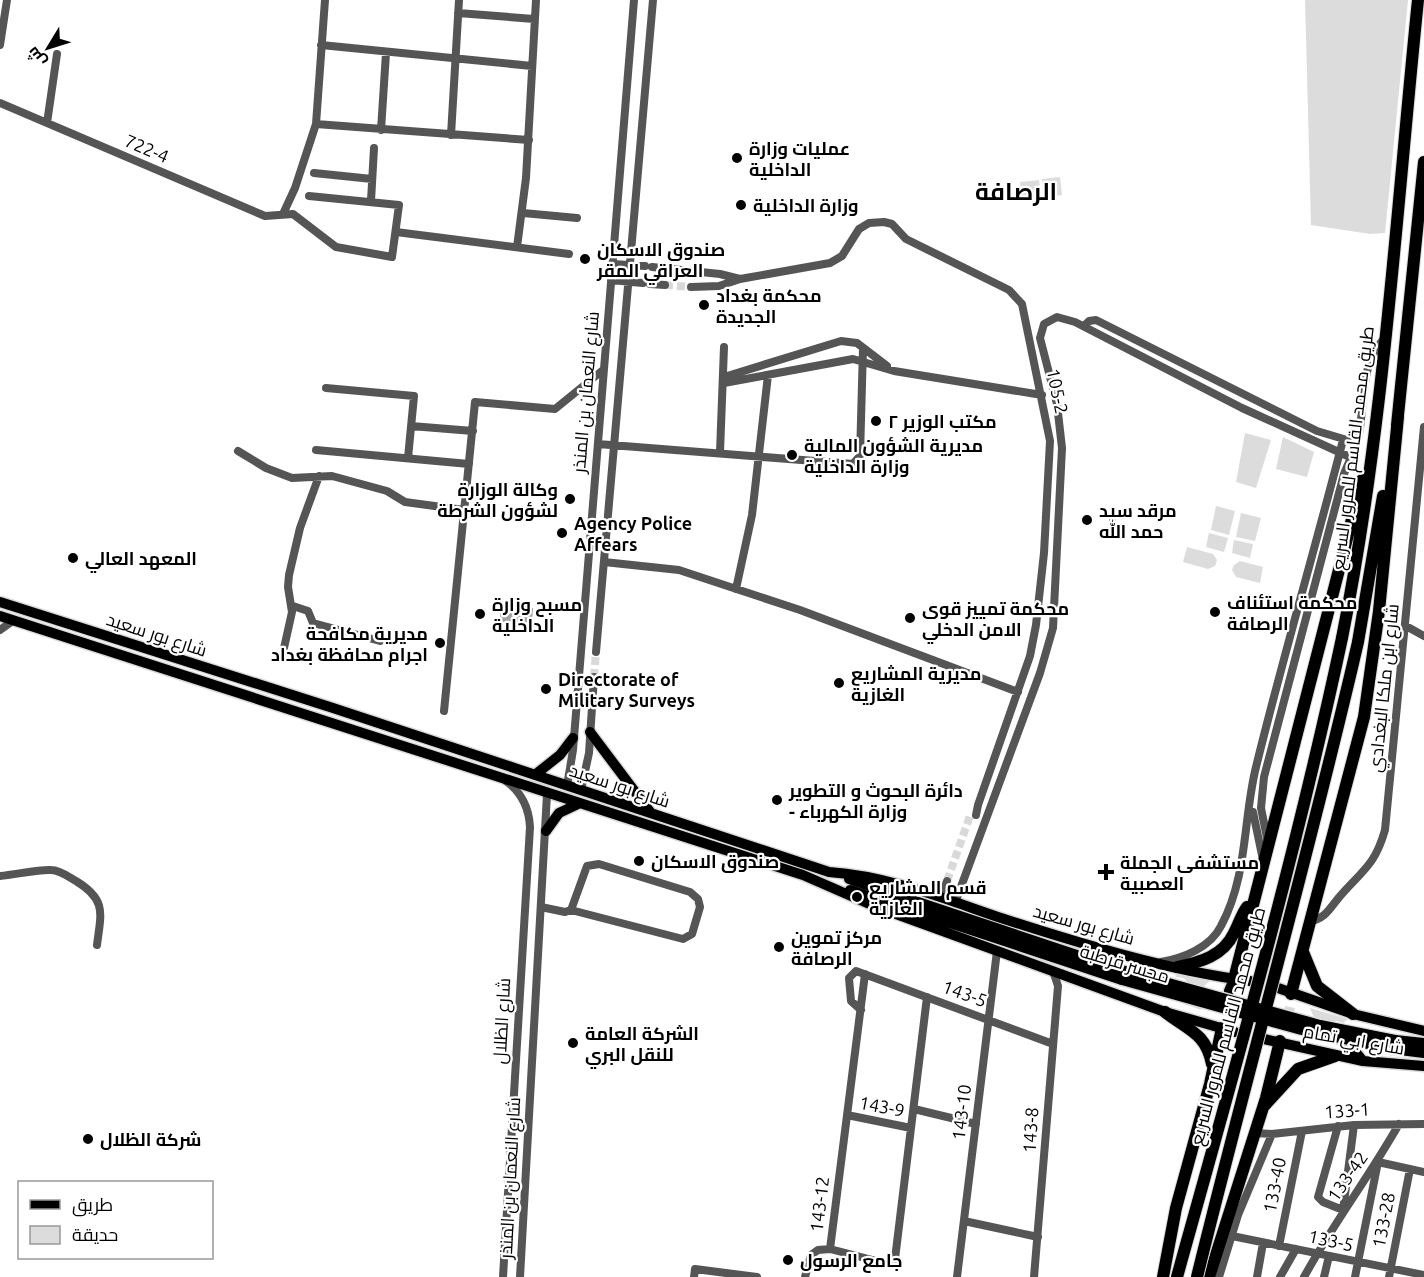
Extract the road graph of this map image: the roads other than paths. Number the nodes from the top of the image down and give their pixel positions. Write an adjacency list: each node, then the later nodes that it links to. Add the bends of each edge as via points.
1 (7, 0): 10 (street)
2 (325, 0): 11 (street)
3 (459, 0): 8 (street)
4 (536, 0): 9 (street)
5 (634, 0): 19 (street, شارع النعمان بن المنذر)
6 (653, 0): 21 (street, شارع النعمان بن المنذر)
7 (1418, 0): 46 (highway, طريق محمد القاسم للمرور السريع)
8 (458, 13): 9 (street); 14 (street)
9 (534, 19): 15 (street)
10 (0, 45)
11 (321, 45): 12 (street); 18 (street)
12 (386, 53): 14 (street); 20 (street)
13 (57, 54): 17 (street)
14 (454, 59): 15 (street); 22 (street)
15 (532, 66): 23 (street)
16 (0, 103): 17 (street, 722-4)
17 (47, 123): 31 (street, 722-4, via 265,216)
18 (316, 124): 20 (street); 31 (street)
19 (624, 127): 21 (street, via 634,122); 36 (street, شارع النعمان بن المنذر)
20 (381, 130): 22 (street)
21 (641, 131): 37 (street, شارع النعمان بن المنذر)
22 (451, 135): 23 (street)
23 (529, 140): 30 (street)
24 (374, 148): 27 (street)
25 (1424, 162): 58 (highway, طريق محمد القاسم للمرور السريع)
26 (314, 173): 27 (street)
27 (372, 179): 29 (street)
28 (309, 196): 29 (street)
29 (370, 201): 33 (street, via 399,205)
30 (523, 213): 32 (street); 34 (street)
31 (283, 214): 33 (street, 722-4, via 293,214 336,247 392,258)
32 (577, 218)
33 (396, 232): 34 (street)
34 (517, 247): 35 (street)
35 (568, 254)
36 (613, 264): 37 (street, 105-2); 40 (street, شارع النعمان بن المنذر)
37 (631, 265): 38 (street, 105-2); 41 (street, شارع النعمان بن المنذر)
38 (713, 274): 39 (street, 105-2); 44 (street)
39 (740, 279): 44 (street, 105-2); 57 (street, 105-2, via 830,263 842,256 863,225 888,223 903,237 1018,297)
40 (611, 280): 41 (street); 50 (street, شارع النعمان بن المنذر)
41 (630, 282): 42 (street); 68 (street, شارع النعمان بن المنذر)
42 (665, 285)
43 (691, 287): 44 (street, 105-2)
44 (712, 288)
45 (1084, 326): 53 (street, via 1096,320); 55 (street); 116 (street, via 1057,317 1047,321 1040,331 1057,405 1062,448 1053,628 968,873)
46 (1386, 336): 59 (highway, طريق محمد القاسم للمرور السريع); 66 (street, via 1369,359)
47 (724, 347): 54 (street)
48 (863, 348): 49 (street); 51 (street); 54 (street, via 841,340)
49 (862, 361): 51 (street); 52 (street, via 843,359); 74 (street, via 857,461 850,464)
50 (603, 370): 62 (street, via 555,409 475,402); 67 (street, شارع النعمان بن المنذر)
51 (901, 373): 57 (street)
52 (768, 375): 54 (street); 74 (street)
53 (1204, 375): 55 (street); 63 (street)
54 (724, 380): 72 (street)
55 (1199, 384): 69 (street)
56 (326, 388): 60 (street, via 414,396)
57 (1042, 395): 95 (street, 105-2, via 1050,450 1044,553 1035,635)
58 (1398, 417): 120 (highway, via 1364,717); 200 (highway, طريق محمد القاسم للمرور السريع, bridge, via 1358,642 1330,765 1252,1051)
59 (1378, 420): 109 (highway); 199 (highway, طريق محمد القاسم للمرور السريع, bridge, via 1358,556 1316,760)
60 (411, 426): 62 (street); 75 (street)
61 (1424, 427): 65 (street, شارع ابن ملكا البغدادي)
62 (473, 431): 77 (street)
63 (1329, 436): 64 (street); 69 (street)
64 (1343, 440): 66 (street); 73 (street)
65 (1423, 441): 88 (street, شارع ابن ملكا البغدادي)
66 (1357, 443): 76 (street)
67 (598, 444): 68 (street); 86 (street, شارع النعمان بن المنذر)
68 (614, 444): 72 (street); 80 (street, شارع النعمان بن المنذر)
69 (1325, 448): 73 (street)
70 (316, 450): 75 (street)
71 (238, 451): 78 (street, via 292,478)
72 (720, 452): 74 (street)
73 (1340, 454): 76 (street); 104 (street)
74 (759, 455): 81 (street, via 749,536)
75 (408, 458): 77 (street)
76 (1352, 458): 109 (street, via 1344,474 1263,777 1261,808)
77 (469, 464): 79 (street)
78 (319, 476): 79 (street, via 387,491 405,502); 83 (street, via 300,528 289,575)
79 (464, 510): 96 (street)
80 (604, 562): 81 (street, via 666,567); 87 (street, شارع النعمان بن المنذر)
81 (736, 589): 95 (street)
82 (0, 602): 99 (main road, شارع بور سعيد)
83 (293, 606): 91 (street, via 308,611 313,623); 92 (street)
84 (0, 616): 85 (main road, شارع بور سعيد)
85 (14, 620): 89 (street); 100 (main road, شارع بور سعيد)
86 (583, 622): 87 (street); 98 (street, شارع النعمان بن المنذر)
87 (599, 623): 93 (street, شارع النعمان بن المنذر)
88 (1406, 626): 90 (street); 120 (street, شارع ابن ملكا البغدادي, via 1388,817 1382,841 1364,873 1323,917)
89 (0, 630)
90 (1424, 636)
91 (380, 640)
92 (284, 648)
93 (596, 652)
94 (594, 677): 97 (street)
95 (1018, 692): 107 (street, 105-2)
96 (444, 711)
97 (590, 732): 102 (street); 106 (main road)
98 (573, 738): 99 (main road, via 560,755); 101 (street, شارع النعمان بن المنذر)
99 (536, 774): 101 (main road, شارع بور سعيد)
100 (501, 778): 103 (main road, شارع بور سعيد); 119 (street, شارع الظلال, via 516,790 529,813)
101 (567, 786): 102 (main road, شارع بور سعيد)
102 (581, 790): 106 (main road, شارع بور سعيد)
103 (547, 794): 105 (main road, شارع بور سعيد); 108 (street, شارع النعمان بن المنذر)
104 (1251, 796): 110 (street); 124 (street, via 1245,851 1221,926 1192,953)
105 (578, 804): 108 (main road, via 559,813); 113 (main road, شارع بور سعيد)
106 (651, 813): 111 (main road, شارع بور سعيد)
107 (974, 814)
108 (546, 831): 118 (street, شارع النعمان بن المنذر)
109 (1269, 843): 110 (highway)
110 (1264, 861): 115 (highway)
111 (829, 872): 116 (main road, شارع بور سعيد, via 871,877); 128 (main road, مجسر قرطبة)
112 (0, 876): 121 (street, via 51,870 83,885 99,902)
113 (821, 882): 122 (main road, شارع بور سعيد); 128 (main road, مجسر قرطبة)
114 (950, 882): 116 (street)
115 (1254, 899): 125 (highway, via 1220,951 1204,961); 131 (highway)
116 (951, 901): 124 (main road, شارع بور سعيد, via 1147,959)
117 (571, 910): 117 (street, via 684,939 692,934 700,907 698,898 690,892 599,864 587,866); 118 (street)
118 (541, 912): 119 (street); 160 (street, شارع النعمان بن المنذر)
119 (524, 915): 159 (street, شارع الظلال)
120 (1310, 921): 123 (highway)
121 (97, 945)
122 (997, 951): 126 (main road, شارع بور سعيد); 142 (street, 143-10)
123 (1302, 951): 135 (highway); 143 (highway, via 1317,986)
124 (1159, 967): 125 (main road)
125 (1177, 967): 131 (main road)
126 (1053, 971): 129 (main road, شارع بور سعيد); 132 (street, 143-8)
127 (865, 975): 136 (street, 143-5); 139 (street, 143-12); 139 (street, via 855,971 849,978 851,1001)
128 (1123, 975): 153 (main road, مجسر قرطبة, bridge, via 1308,1032)
129 (1069, 977): 132 (street); 137 (main road, شارع بور سعيد)
130 (1250, 981): 131 (main road)
131 (1232, 985)
132 (1058, 986): 152 (street, 143-8)
133 (1278, 988): 135 (main road, شارع ابي تمام)
134 (1156, 993): 137 (main road)
135 (1292, 994): 138 (main road); 143 (main road, شارع ابي تمام)
136 (927, 997): 142 (street, 143-5); 162 (street, 143-12)
137 (1141, 1003): 141 (main road, شارع بور سعيد)
138 (1290, 1007)
139 (861, 1010): 163 (street, 143-12)
140 (1224, 1011): 144 (main road)
141 (1165, 1012): 144 (main road, شارع بور سعيد); 158 (highway, via 1202,1038)
142 (989, 1019): 152 (street, 143-5); 164 (street, 143-10)
143 (1356, 1019): 146 (main road, شارع ابي تمام)
144 (1222, 1028): 147 (main road, شارع بور سعيد); 158 (highway)
145 (1285, 1028): 149 (main road)
146 (1424, 1031)
147 (1235, 1032)
148 (1264, 1039): 149 (main road, شارع ابي تمام)
149 (1280, 1041): 155 (main road, شارع ابي تمام); 161 (highway)
150 (1348, 1043): 156 (main road)
151 (1424, 1043): 153 (main road, مجسر قرطبة)
152 (1053, 1044): 181 (street, 143-8)
153 (1394, 1044): 154 (main road, مجسر قرطبة)
154 (1424, 1053)
155 (1335, 1056): 156 (main road, شارع ابي تمام); 161 (highway, via 1298,1069)
156 (1363, 1061): 157 (main road, شارع ابي تمام)
157 (1424, 1066)
158 (1213, 1071): 198 (highway)
159 (514, 1082): 160 (street); 173 (street, شارع الظلال)
160 (530, 1082): 174 (street, شارع النعمان بن المنذر)
161 (1263, 1107): 171 (highway)
162 (914, 1109): 164 (street); 169 (street, 143-12)
163 (847, 1115): 169 (street, 143-9); 184 (street, 143-12)
164 (976, 1124): 179 (street, 143-10)
165 (1399, 1124): 166 (street, 133-1); 167 (street, 133-1); 175 (street, 133-42)
166 (1424, 1124)
167 (1354, 1125): 168 (street, 133-1); 178 (street)
168 (1338, 1126): 170 (street, 133-1); 178 (street, via 1318,1197)
169 (911, 1128): 184 (street, 143-12, via 895,1259 888,1264)
170 (1302, 1131): 172 (street, 133-1); 183 (street, 133-40)
171 (1255, 1133): 172 (street, 133-1); 201 (highway)
172 (1272, 1134): 180 (street)
173 (510, 1144): 174 (street); 191 (street, شارع الظلال)
174 (527, 1145): 192 (street, شارع النعمان بن المنذر)
175 (1378, 1162): 176 (street); 178 (street, 133-42); 188 (street)
176 (1410, 1169): 177 (street); 189 (street, 133-28)
177 (1424, 1172)
178 (1343, 1210): 186 (street, 133-42)
179 (964, 1221): 181 (street); 196 (street, 143-10)
180 (1232, 1236): 182 (street, 133-5); 202 (street)
181 (1038, 1237): 197 (street, 143-8)
182 (1263, 1243): 183 (street, 133-5); 203 (street)
183 (1279, 1246): 185 (street, 133-5)
184 (830, 1249): 195 (street, via 811,1255)
185 (1296, 1249): 186 (street, 133-5); 204 (street)
186 (1317, 1254): 187 (street, 133-5); 205 (street, 133-42)
187 (1329, 1256): 188 (street, 133-5); 206 (street)
188 (1358, 1262): 189 (street, 133-5); 207 (street)
189 (1390, 1273): 190 (street, 133-5)
190 (1423, 1273)
191 (503, 1277)
192 (520, 1277)
193 (694, 1277): 194 (street, via 695,1269)
194 (757, 1277)
195 (805, 1277)
196 (957, 1277)
197 (1034, 1277)
198 (1163, 1277)
199 (1177, 1277)
200 (1197, 1277)
201 (1209, 1277)
202 (1219, 1277)
203 (1257, 1277)
204 (1280, 1277)
205 (1304, 1277)
206 (1324, 1277)
207 (1355, 1277)

